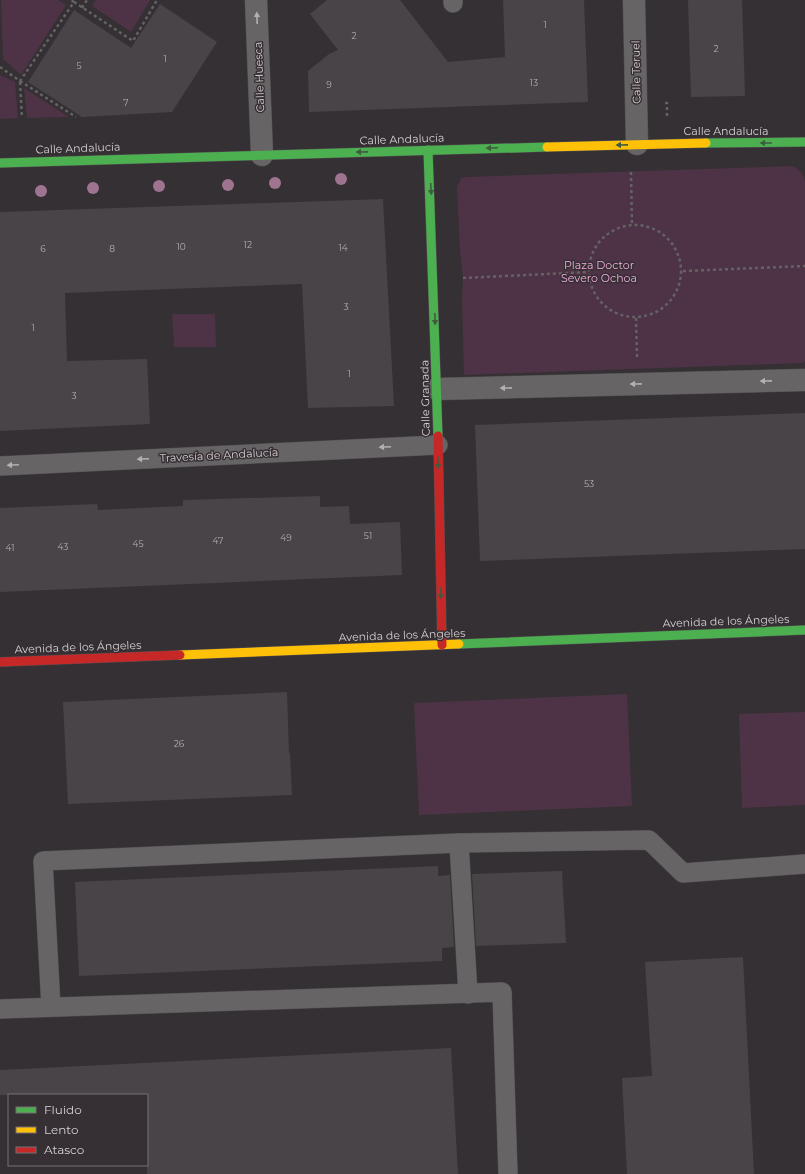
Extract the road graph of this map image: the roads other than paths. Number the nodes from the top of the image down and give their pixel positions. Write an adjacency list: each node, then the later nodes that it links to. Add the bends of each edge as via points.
1 (256, 0): 6 (street, Calle Huesca, one-way to 1)
2 (634, 0): 4 (street, Calle Teruel)
3 (805, 142): 4 (street, Calle Andalucía, one-way to 4)
4 (637, 144): 5 (street, Calle Andalucía, one-way to 5)
5 (428, 150): 6 (street, Calle Andalucía, one-way to 6); 9 (street, Calle Granada, one-way to 9)
6 (262, 154): 7 (street, Calle Andalucía)
7 (0, 163)
8 (805, 380): 9 (street, one-way to 9)
9 (437, 389): 10 (street, Calle Granada)
10 (438, 445): 11 (lane, Travesía de Andalucía, one-way to 11); 13 (street, Calle Granada, one-way to 13)
11 (0, 466)
12 (805, 630): 13 (street, Avenida de los Ángeles)
13 (442, 645): 14 (street, Avenida de los Ángeles)
14 (0, 662)
15 (459, 843): 16 (lane, via 649,840 683,873); 17 (lane); 18 (lane, via 43,862)
16 (805, 864)
17 (468, 994): 18 (lane); 20 (lane, via 502,992)
18 (51, 1007): 19 (lane)
19 (0, 1009)
20 (508, 1174)

